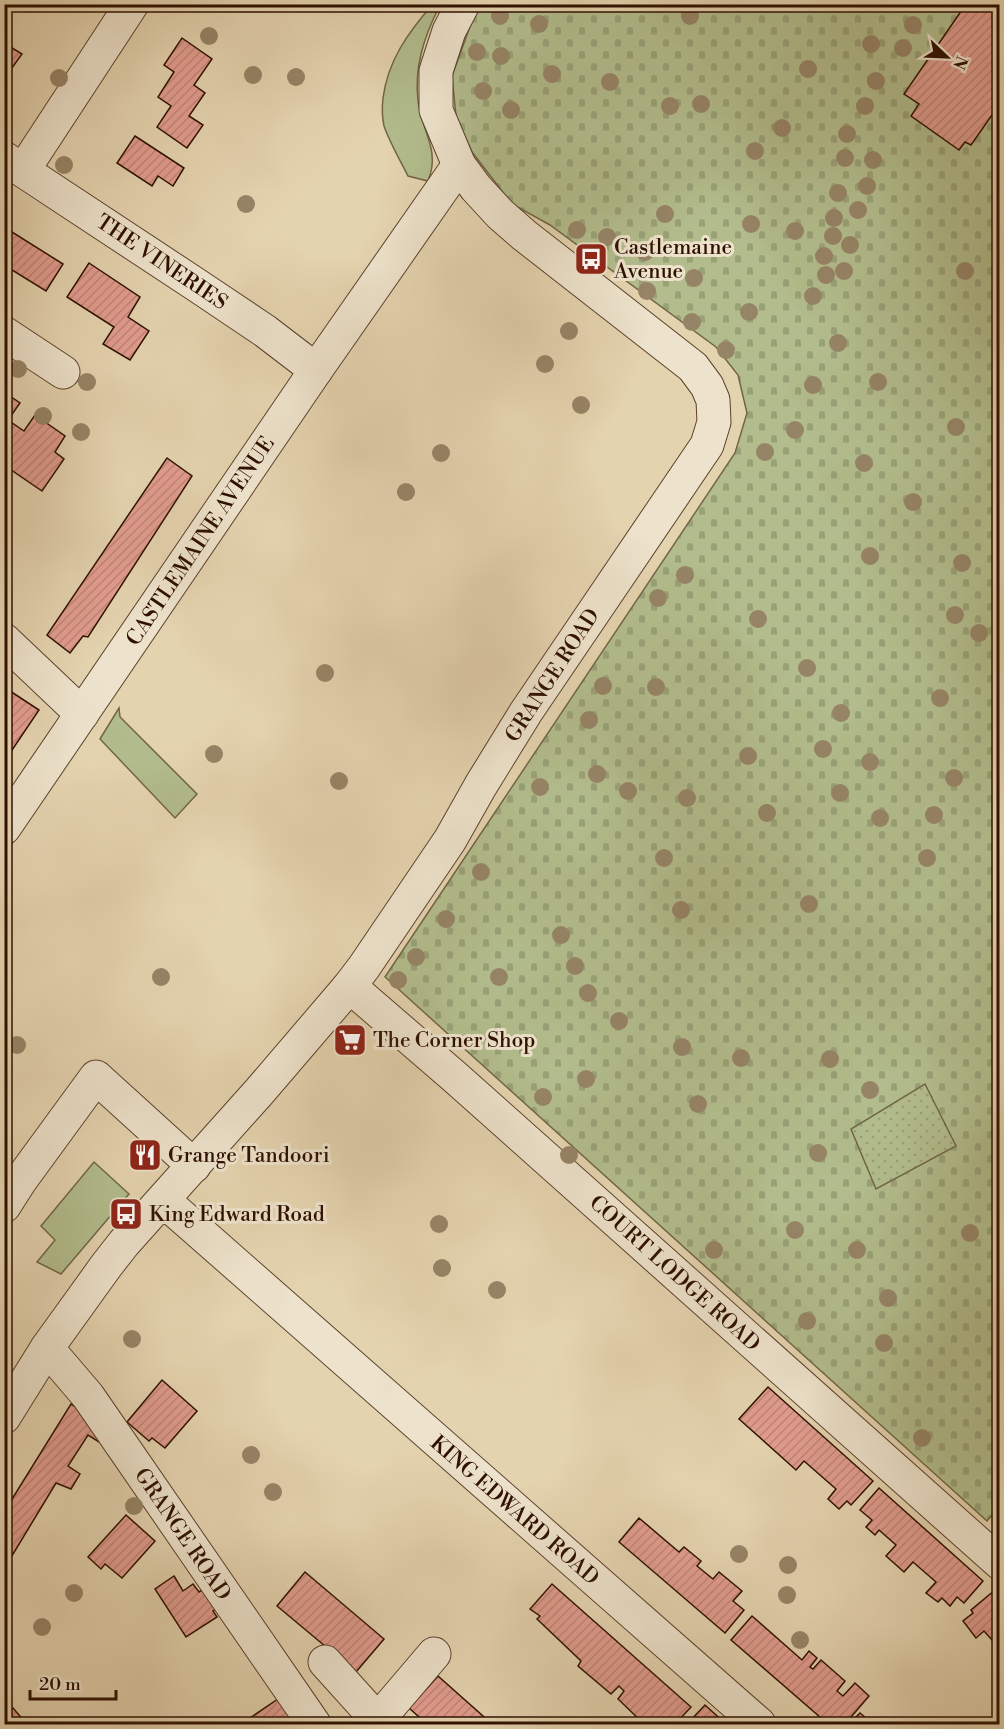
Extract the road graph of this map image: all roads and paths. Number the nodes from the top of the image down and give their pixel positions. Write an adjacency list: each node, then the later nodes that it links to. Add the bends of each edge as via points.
1 (132, 4): 3 (street)
2 (463, 4): 4 (street, GRANGE ROAD, via 436,71 436,110)
3 (14, 164): 6 (street, THE VINERIES, via 265,331)
4 (459, 165): 6 (street, CASTLEMAINE AVENUE); 11 (street, GRANGE ROAD, via 500,214 524,235 693,367 709,390 714,422 703,453 539,693 453,835)
5 (4, 333): 7 (street)
6 (316, 370): 9 (street, CASTLEMAINE AVENUE)
7 (63, 372)
8 (4, 640): 9 (street)
9 (82, 714): 10 (street, CASTLEMAINE AVENUE)
10 (4, 828)
11 (348, 988): 12 (street, GRANGE ROAD); 17 (street, COURT LODGE ROAD, via 456,1078)
12 (194, 1166): 13 (street, GRANGE ROAD); 14 (street, via 96,1077)
13 (163, 1200): 15 (street, GRANGE ROAD, via 124,1243); 22 (street, KING EDWARD ROAD)
14 (4, 1206)
15 (46, 1348): 16 (street, GRANGE ROAD); 21 (street, GRANGE ROAD, via 88,1396)
16 (4, 1417)
17 (999, 1563)
18 (434, 1654): 20 (street)
19 (325, 1662): 20 (street)
20 (379, 1723)
21 (314, 1725)
22 (759, 1725)

